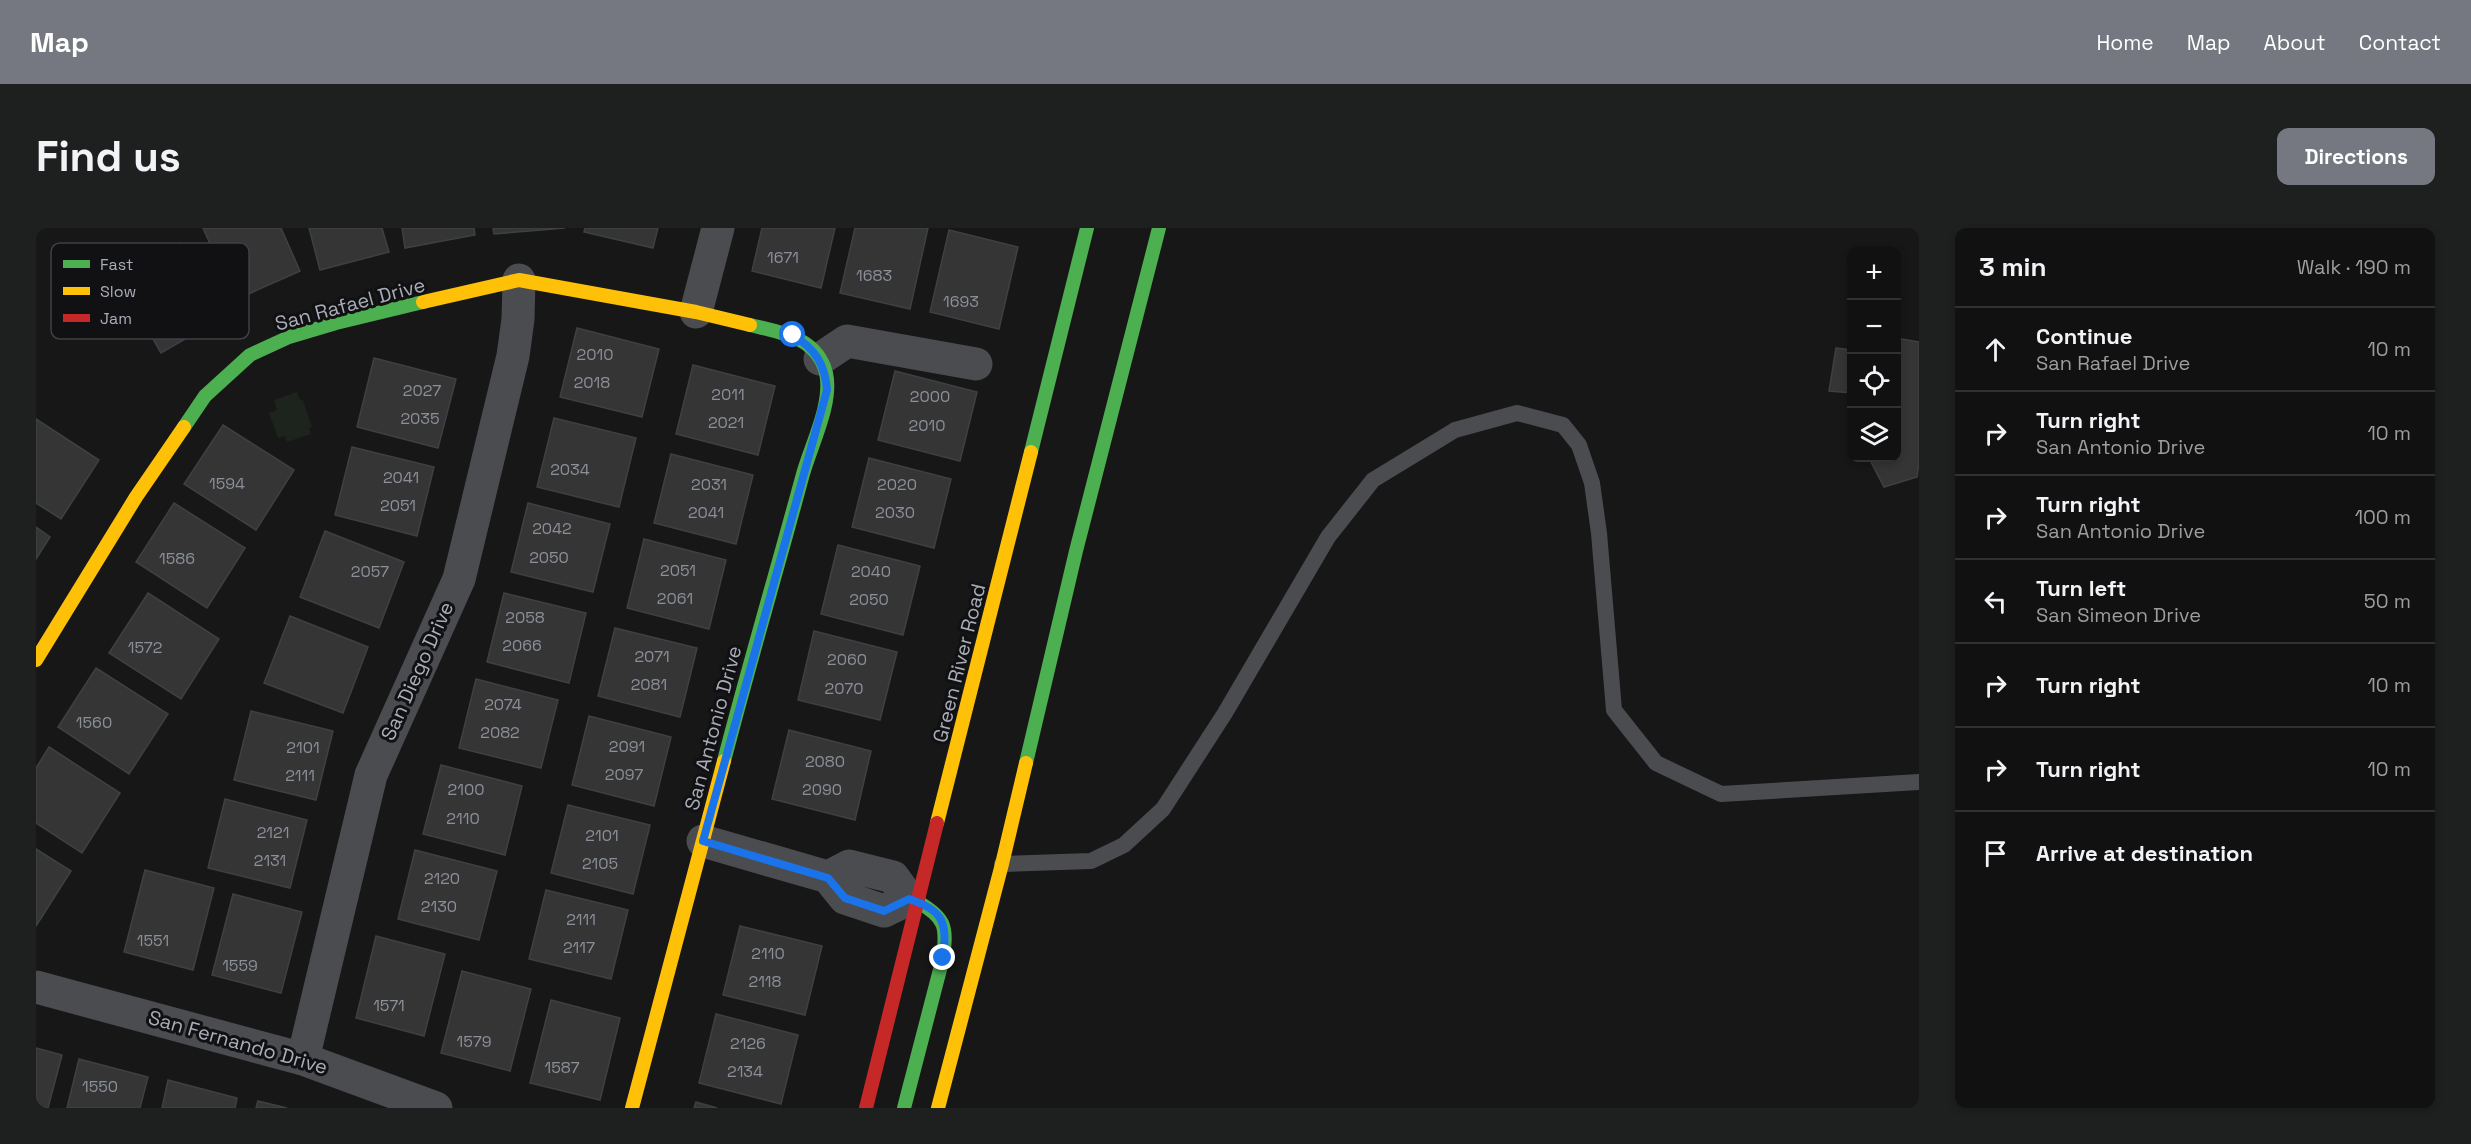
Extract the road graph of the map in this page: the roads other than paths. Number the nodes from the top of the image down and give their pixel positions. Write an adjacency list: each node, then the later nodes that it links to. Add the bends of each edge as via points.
1 (718, 228): 5 (street)
2 (1087, 228): 12 (main road, Green River Road)
3 (1159, 228): 11 (main road)
4 (519, 280): 5 (main road, San Rafael Drive); 8 (main road, San Rafael Drive, via 336,323 289,337 250,355 199,404 136,497); 14 (street, San Diego Drive, via 513,356 459,579 370,775)
5 (696, 312): 6 (main road, San Rafael Drive, via 793,335 808,344)
6 (820, 359): 7 (street, via 847,341); 10 (main road, San Antonio Drive, via 827,390 823,412)
7 (976, 364)
8 (36, 660)
9 (1919, 782): 11 (lane, via 1721,794 1656,763 1614,710 1599,533 1592,483 1579,445 1563,425 1517,413 1455,430 1373,480 1328,537 1225,713 1163,809 1124,845 1091,861)
10 (703, 841): 12 (street, via 828,878 849,866 893,877); 16 (main road, San Antonio Drive)
11 (1002, 864): 19 (main road)
12 (913, 900): 17 (main road, Green River Road); 18 (main road, via 938,913 946,938)
13 (36, 987): 14 (street, San Fernando Drive)
14 (303, 1059): 15 (street, San Fernando Drive)
15 (436, 1108)
16 (632, 1108)
17 (866, 1108)
18 (904, 1108)
19 (939, 1108)

